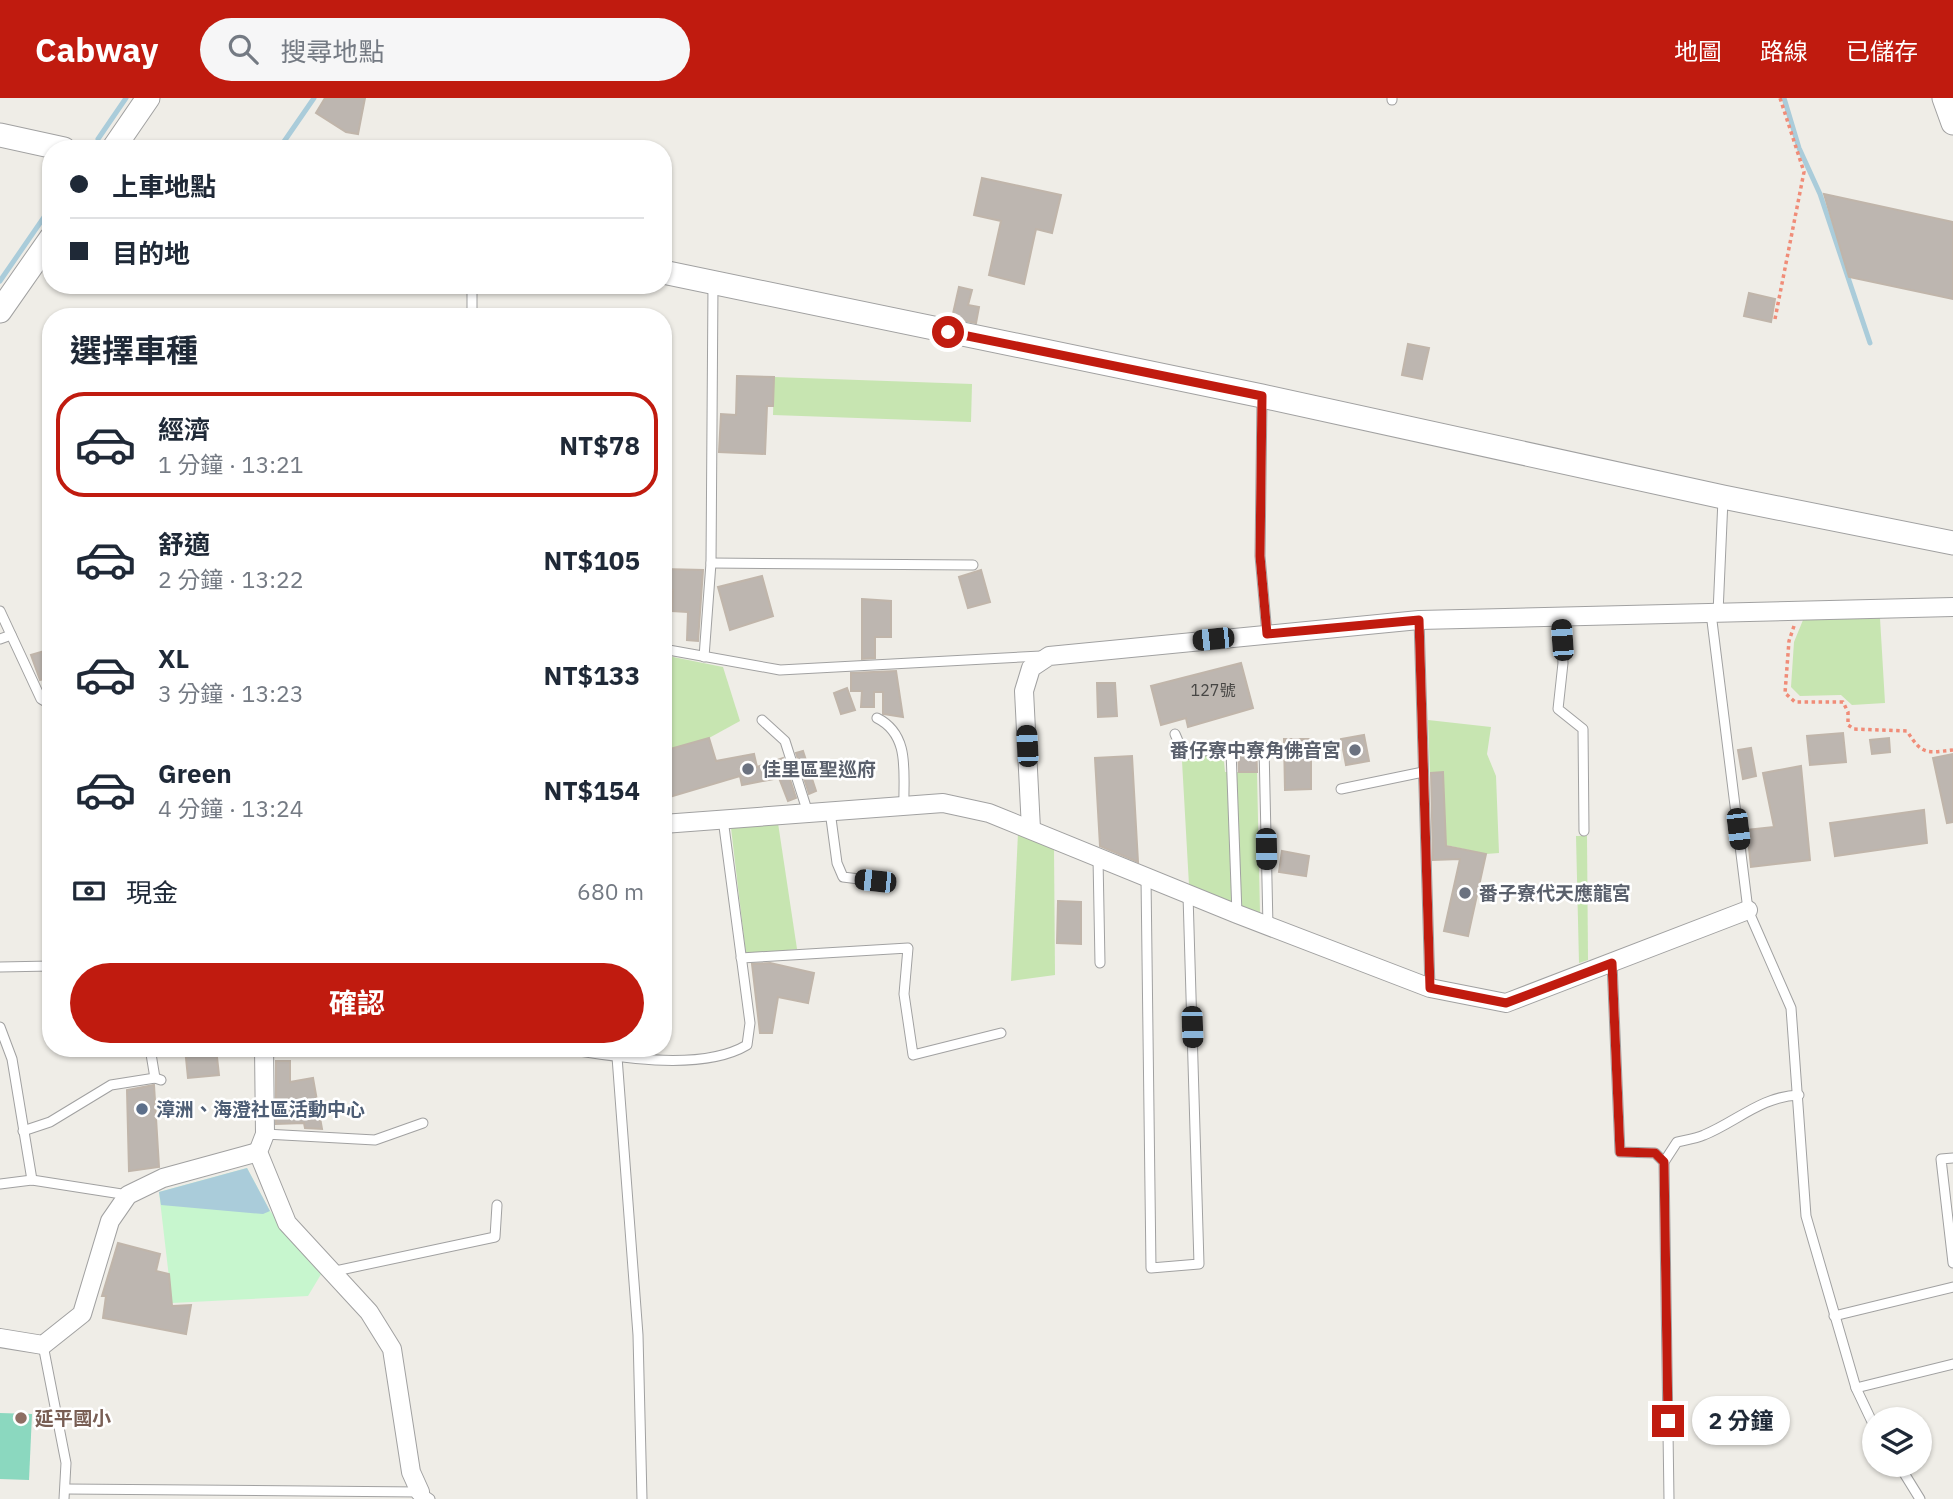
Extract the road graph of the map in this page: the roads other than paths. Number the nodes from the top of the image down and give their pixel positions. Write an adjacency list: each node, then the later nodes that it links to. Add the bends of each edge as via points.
1 (148, 98): 5 (street)
2 (1944, 98): 3 (street)
3 (1953, 123)
4 (0, 135): 6 (street)
5 (119, 140)
6 (42, 144)
7 (42, 251): 10 (street)
8 (672, 274): 9 (street)
9 (713, 283): 11 (street); 14 (lane)
10 (0, 311)
11 (1262, 396): 12 (street); 21 (lane, via 1260,556)
12 (1723, 497): 13 (street); 18 (lane)
13 (1953, 543)
14 (712, 563): 15 (lane); 26 (lane)
15 (973, 565)
16 (1953, 607): 18 (street)
17 (0, 611): 22 (lane)
18 (1715, 613): 19 (street); 45 (lane)
19 (1560, 617): 20 (street); 40 (lane, via 1563,663 1558,709 1583,729)
20 (1419, 620): 21 (street); 32 (lane)
21 (1267, 634): 25 (street)
22 (11, 635): 23 (lane); 27 (lane)
23 (0, 639)
24 (672, 651): 26 (lane)
25 (1049, 656): 26 (lane, via 780,670); 39 (street, via 1031,668 1024,691)
26 (704, 657)
27 (42, 700)
28 (877, 718): 34 (lane, via 898,736 903,749)
29 (762, 720): 36 (lane, via 785,741)
30 (1175, 734): 46 (lane, via 1184,755 1224,747 1231,750)
31 (1264, 747): 47 (lane)
32 (1423, 772): 33 (lane); 53 (lane)
33 (1341, 789)
34 (904, 806): 35 (street); 39 (street, via 943,803)
35 (830, 811): 36 (street); 43 (lane, via 843,877)
36 (808, 813): 37 (street)
37 (723, 819): 38 (street); 48 (lane)
38 (672, 823)
39 (1031, 829): 41 (street)
40 (1584, 831)
41 (1098, 858): 42 (street); 49 (lane)
42 (1146, 878): 44 (street); 44 (lane, via 1151,1268 1199,1264)
43 (875, 881)
44 (1188, 895): 46 (street)
45 (1748, 910): 50 (street); 59 (lane, via 1791,1008)
46 (1237, 914): 47 (street)
47 (1268, 926): 53 (street)
48 (741, 958): 55 (lane, via 908,947 904,994 913,1055); 58 (lane, via 750,1023 747,1045 732,1054 698,1059)
49 (1100, 963)
50 (1612, 963): 53 (street, via 1506,1003); 65 (lane, via 1620,1152 1655,1153)
51 (42, 966): 52 (lane)
52 (0, 967)
53 (1430, 988)
54 (0, 1027): 61 (lane, via 12,1059)
55 (1001, 1033)
56 (152, 1057): 61 (lane, via 158,1079 111,1085 50,1122)
57 (264, 1057): 62 (street)
58 (617, 1057): 82 (lane, via 638,1335)
59 (1799, 1094): 65 (lane, via 1783,1095 1703,1136 1676,1142); 73 (lane, via 1806,1216)
60 (423, 1123): 62 (lane, via 374,1140)
61 (23, 1131): 66 (lane)
62 (265, 1133): 63 (street)
63 (258, 1152): 68 (street, via 163,1178); 71 (street, via 287,1223)
64 (1953, 1158): 70 (lane, via 1941,1159)
65 (1664, 1162): 83 (lane)
66 (32, 1180): 67 (lane); 68 (lane)
67 (0, 1184)
68 (128, 1195): 75 (street, via 110,1221 82,1314)
69 (497, 1205): 71 (lane, via 495,1237)
70 (1953, 1263)
71 (331, 1272): 81 (street, via 369,1312 392,1349 411,1472)
72 (1953, 1287): 73 (lane)
73 (1834, 1316): 77 (lane)
74 (0, 1338): 75 (street)
75 (43, 1345): 80 (lane, via 66,1463)
76 (1953, 1364): 77 (lane)
77 (1856, 1388): 78 (lane)
78 (1865, 1407)
79 (1906, 1477): 84 (lane)
80 (65, 1494): 81 (lane)
81 (425, 1496)
82 (642, 1499)
83 (1669, 1499)
84 (1920, 1499)

